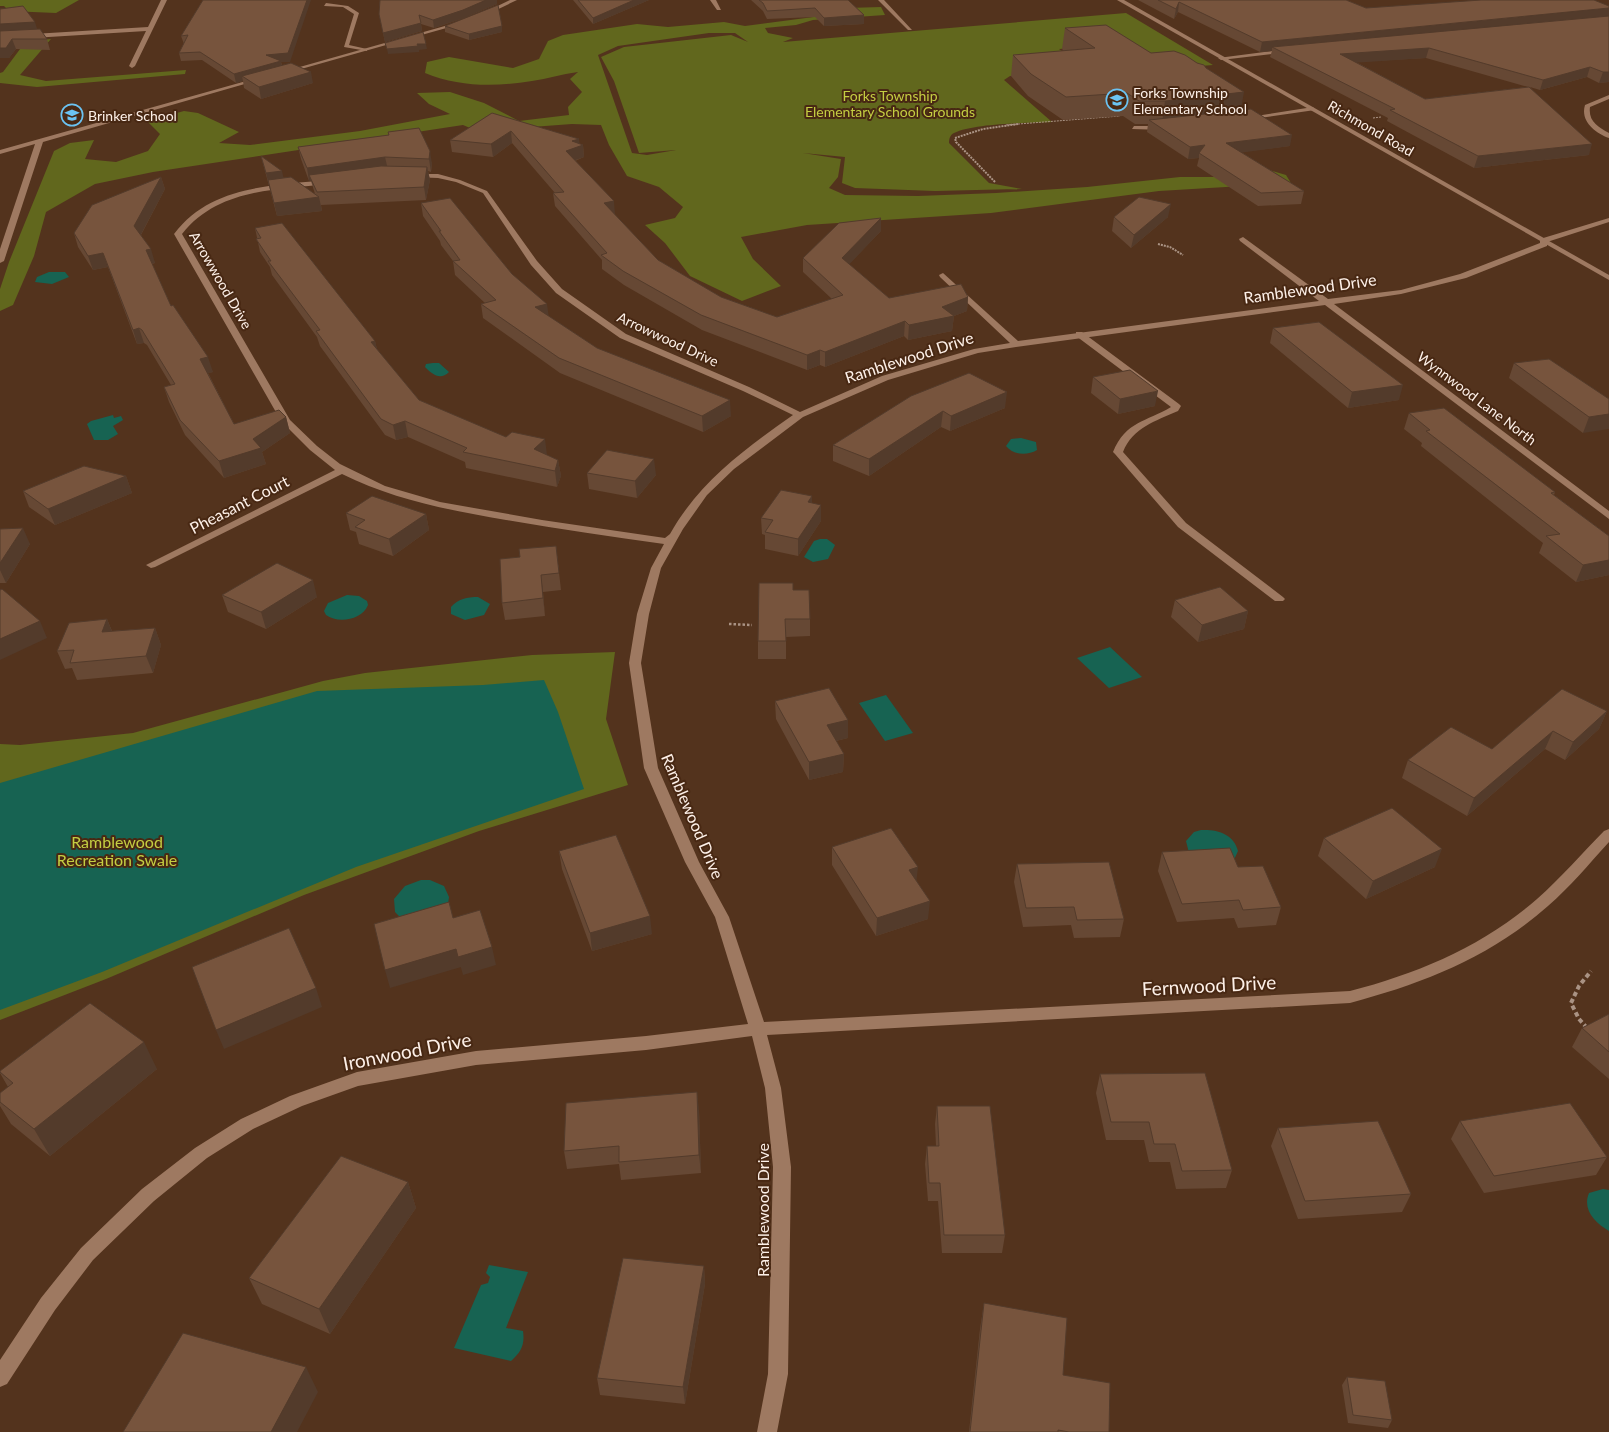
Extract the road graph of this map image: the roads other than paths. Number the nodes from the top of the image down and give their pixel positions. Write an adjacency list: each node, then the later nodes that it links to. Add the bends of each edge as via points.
1 (164, 0): 10 (street)
2 (514, 0): 8 (street)
3 (713, 0): 7 (street)
4 (881, 0): 11 (street)
5 (1120, 0): 15 (street, Richmond Road)
6 (326, 5): 13 (street, via 345,5 357,14 346,46)
7 (719, 9)
8 (475, 18)
9 (467, 21): 13 (street)
10 (149, 29): 12 (street); 16 (street)
11 (910, 29)
12 (0, 38)
13 (365, 50): 17 (street)
14 (1298, 50): 15 (street)
15 (1221, 58): 20 (street, Richmond Road)
16 (132, 66)
17 (274, 75)
18 (266, 77): 25 (street)
19 (1609, 97): 24 (street, via 1587,106 1586,112 1592,124)
20 (1313, 110): 21 (street); 31 (street, Richmond Road)
21 (1237, 119)
22 (1171, 127): 23 (street)
23 (1134, 128)
24 (1609, 136)
25 (40, 140): 26 (street); 32 (street)
26 (0, 152)
27 (404, 175): 38 (street, Arrowwood Drive, via 438,176 485,192 534,263 559,291 594,317 623,336)
28 (332, 181): 39 (street, Arrowwood Drive, via 226,198 186,220 178,234 286,421 301,438)
29 (1609, 220): 31 (street, Ramblewood Drive)
30 (1243, 239): 35 (street, Wynnwood Lane North)
31 (1543, 240): 34 (street, Richmond Road); 35 (street, Ramblewood Drive, via 1544,244 1499,263 1436,284)
32 (0, 261)
33 (943, 275): 37 (street)
34 (1609, 278)
35 (1328, 303): 36 (street, Ramblewood Drive); 40 (street, Wynnwood Lane North)
36 (1079, 334): 37 (street, Ramblewood Drive); 43 (street, via 1176,406 1132,429 1122,438 1118,452 1182,525)
37 (1016, 344): 38 (street, Ramblewood Drive, via 977,351 884,378)
38 (800, 415): 41 (street, Ramblewood Drive, via 730,467 704,493)
39 (342, 470): 41 (street, Arrowwood Drive, via 372,484 434,504 610,534 667,541); 42 (street, Pheasant Court)
40 (1609, 516)
41 (674, 536): 45 (street, Ramblewood Drive, via 656,568 643,614 635,663 642,717 652,768 692,862 722,917)
42 (150, 565)
43 (1279, 599)
44 (1609, 834): 45 (street, Fernwood Drive, via 1535,909 1484,947 1411,981 1350,998)
45 (758, 1029): 46 (street, Ironwood Drive, via 457,1061 356,1079 296,1101 247,1124 201,1153 148,1195 87,1254 48,1304); 47 (street, Ramblewood Drive, via 773,1088 782,1167 778,1374)
46 (0, 1377)
47 (767, 1432)

